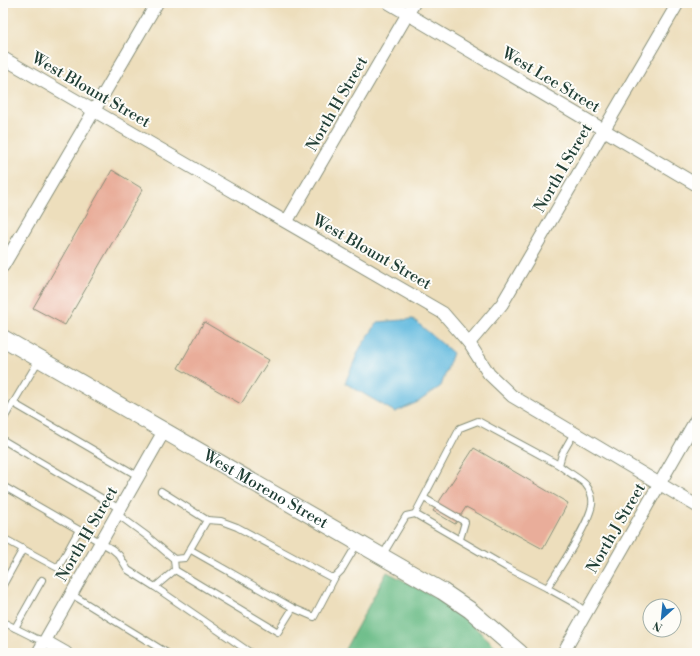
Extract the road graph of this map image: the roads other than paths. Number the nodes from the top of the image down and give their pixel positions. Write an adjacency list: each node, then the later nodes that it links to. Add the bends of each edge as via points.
1 (157, 3): 7 (street)
2 (389, 3): 5 (street, West Lee Street)
3 (414, 3): 5 (street, North H Street)
4 (678, 3): 8 (street, North I Street)
5 (408, 14): 8 (street, West Lee Street); 10 (street, North H Street)
6 (3, 58): 7 (street, West Blount Street)
7 (95, 111): 10 (street, West Blount Street); 11 (street)
8 (604, 130): 9 (street, West Lee Street); 13 (street, North I Street, via 502,304)
9 (697, 185)
10 (287, 221): 13 (street, West Blount Street, via 443,312)
11 (3, 266)
12 (3, 338): 14 (street, West Moreno Street)
13 (469, 343): 19 (street, West Blount Street, via 498,384 525,405)
14 (40, 359): 15 (lane); 18 (street, West Moreno Street)
15 (13, 402): 17 (lane); 22 (lane)
16 (697, 418): 23 (street, North J Street)
17 (3, 420)
18 (164, 431): 22 (street, North H Street); 34 (street, West Moreno Street)
19 (574, 433): 21 (lane); 23 (street, West Blount Street)
20 (3, 440): 28 (lane)
21 (559, 465): 26 (lane, via 478,421 460,428); 45 (lane, via 570,475 585,482 591,492 592,504 587,520)
22 (138, 476): 28 (street, North H Street)
23 (660, 484): 27 (street, West Blount Street); 48 (street, North J Street)
24 (3, 486): 31 (lane)
25 (161, 491): 30 (lane)
26 (424, 498): 29 (lane); 33 (lane, via 465,522)
27 (697, 506)
28 (118, 511): 35 (street, North H Street); 39 (lane)
29 (415, 514): 33 (lane); 38 (lane, via 406,516)
30 (207, 520): 37 (lane); 41 (lane, via 221,521 237,527 330,577)
31 (79, 530): 35 (lane); 36 (lane, via 58,568)
32 (3, 538): 36 (lane)
33 (460, 539): 45 (lane)
34 (358, 542): 38 (street, West Moreno Street); 41 (lane)
35 (101, 543): 44 (lane, via 119,555 128,570); 46 (street, North H Street)
36 (23, 549): 43 (lane)
37 (191, 550): 39 (lane, via 185,558); 47 (lane)
38 (382, 556): 56 (street, West Moreno Street, via 470,610)
39 (174, 559): 40 (lane)
40 (175, 570): 44 (lane); 47 (lane, via 278,632)
41 (335, 577): 47 (lane, via 314,617)
42 (42, 580): 50 (lane)
43 (3, 585)
44 (155, 587): 55 (lane)
45 (547, 588): 48 (lane)
46 (71, 594): 51 (street, North H Street); 54 (lane)
47 (293, 608)
48 (586, 612): 57 (street, North J Street)
49 (3, 622): 50 (lane)
50 (15, 628): 51 (lane)
51 (45, 641): 52 (street, North H Street); 53 (street)
52 (38, 653)
53 (66, 653)
54 (167, 653)
55 (251, 653)
56 (520, 653)
57 (563, 653)

